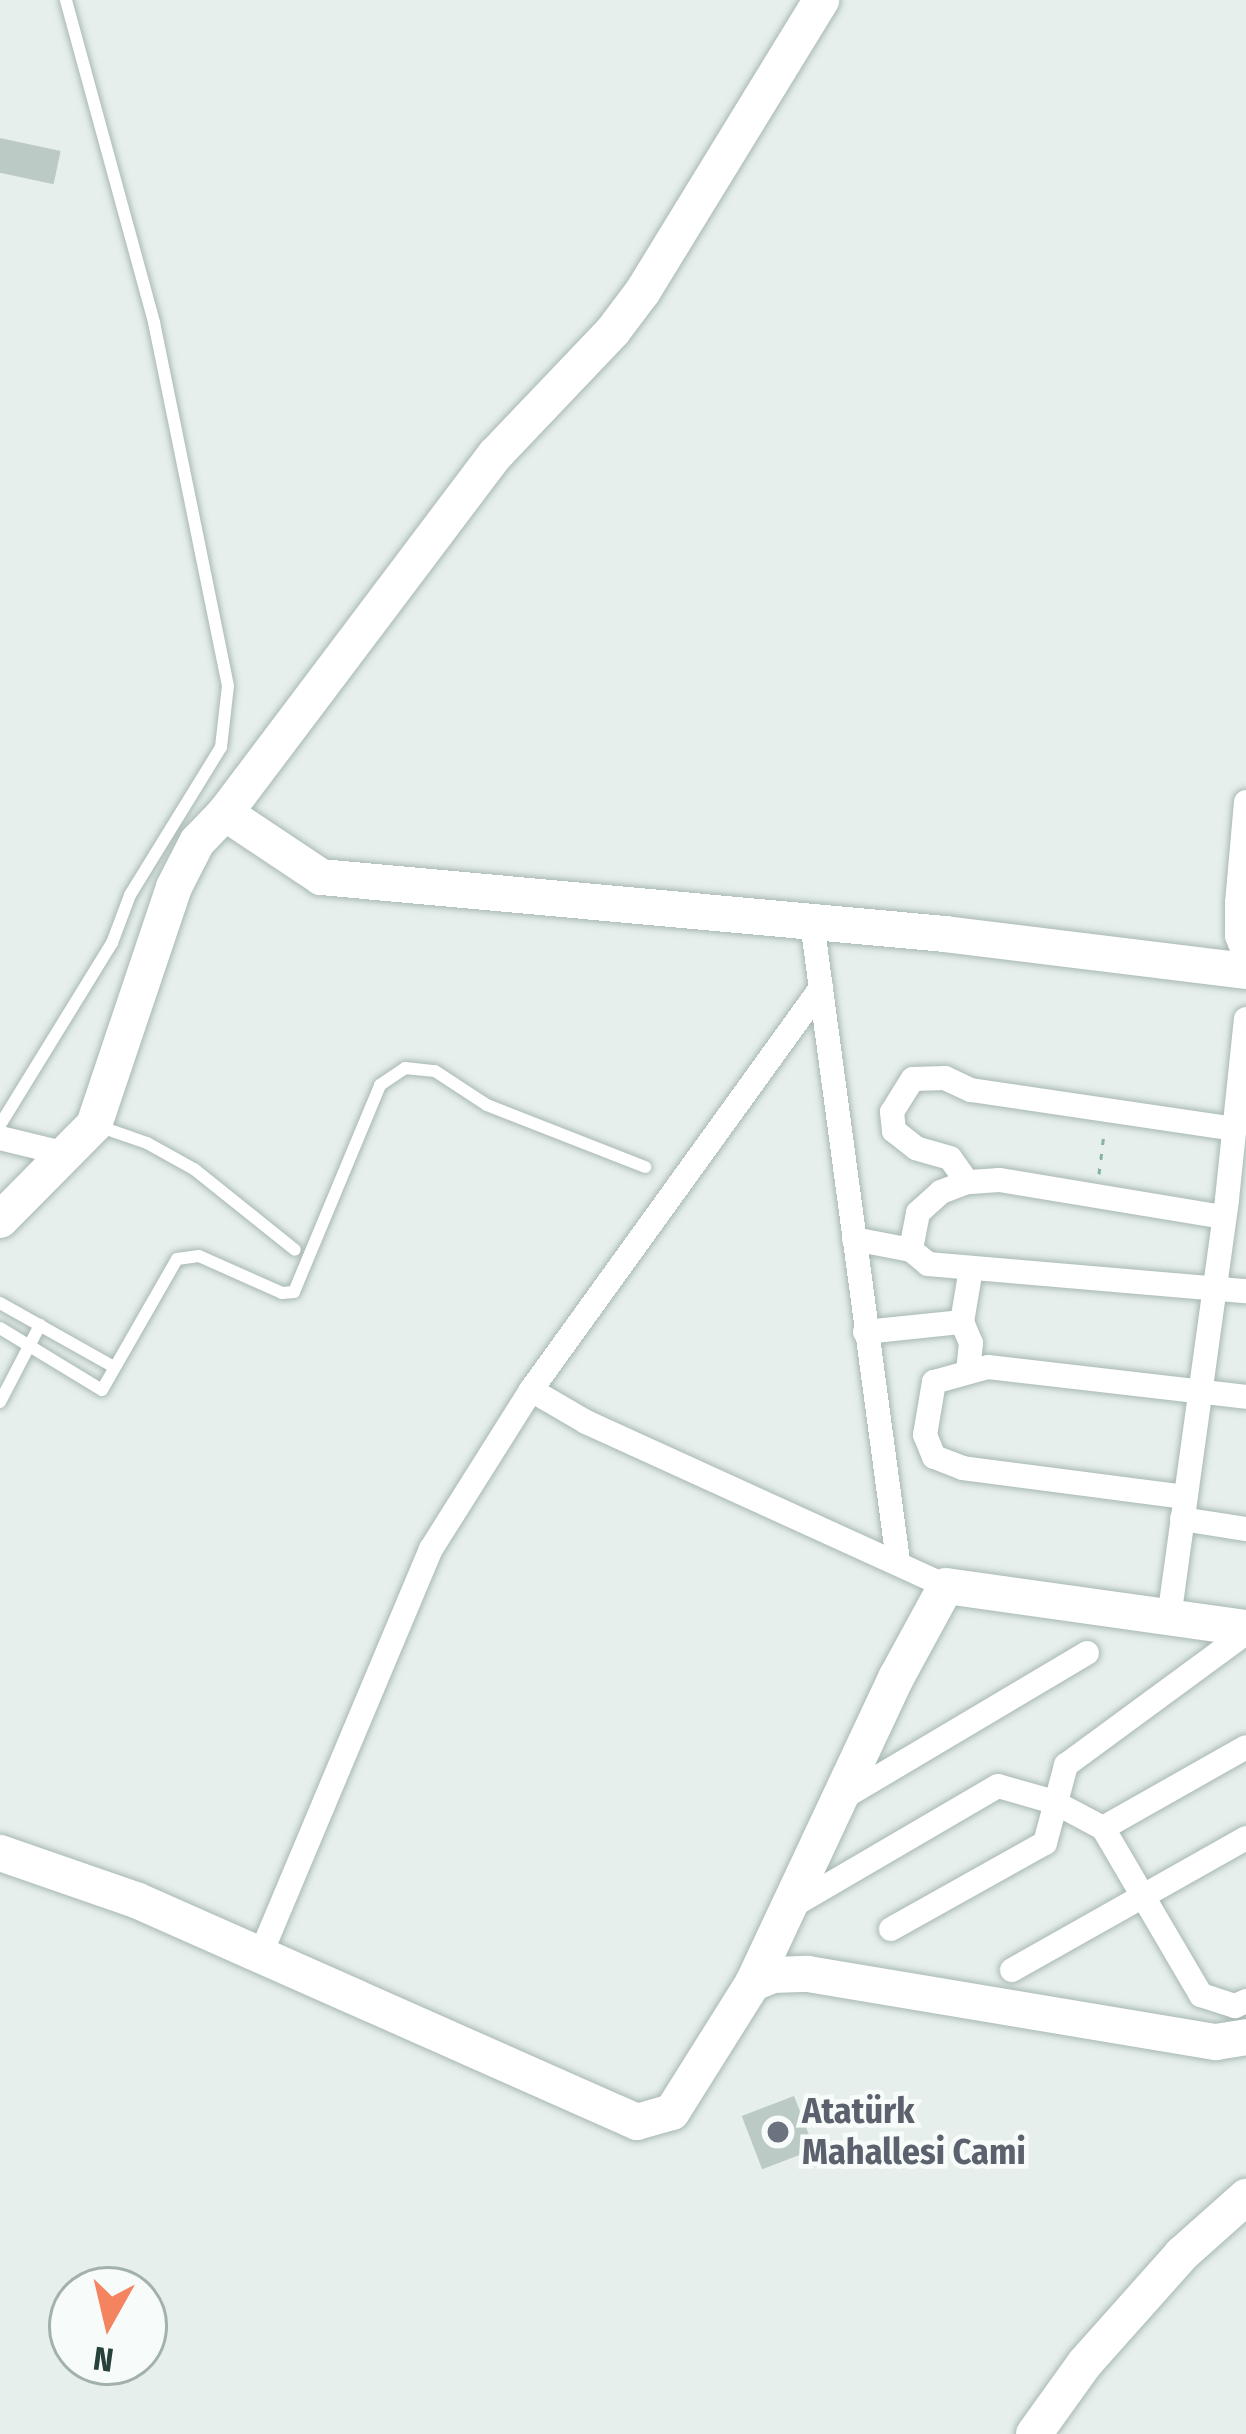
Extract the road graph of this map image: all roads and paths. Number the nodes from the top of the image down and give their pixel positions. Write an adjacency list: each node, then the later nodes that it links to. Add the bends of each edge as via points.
1 (66, 0): 12 (lane, via 154,322 228,686 221,747)
2 (821, 0): 4 (street, via 644,291 495,455)
3 (1246, 802): 6 (street, via 1237,920)
4 (225, 813): 5 (street, via 321,877); 13 (street, via 197,842 174,887)
5 (812, 922): 7 (street); 8 (street)
6 (1246, 960)
7 (1246, 971)
8 (821, 988): 22 (street); 36 (street)
9 (1246, 1019): 10 (street)
10 (1242, 1098): 14 (street)
11 (1107, 1110): 14 (street); 18 (street, via 971,1090 946,1078 913,1079 892,1112 894,1131 950,1158); 19 (path)
12 (0, 1125)
13 (94, 1125): 16 (street); 23 (lane, via 194,1169)
14 (1234, 1129): 20 (street)
15 (0, 1138): 16 (street)
16 (66, 1154): 21 (street)
17 (645, 1167): 34 (lane, via 487,1105 435,1071 405,1068 380,1085 294,1292 184,1256)
18 (967, 1181): 19 (street); 24 (street, via 918,1213)
19 (1096, 1197): 20 (street)
20 (1232, 1206): 26 (street)
21 (0, 1220)
22 (854, 1239): 24 (street); 32 (street)
23 (295, 1250)
24 (911, 1250): 25 (street, via 928,1264)
25 (970, 1269): 26 (street); 29 (street)
26 (1213, 1287): 27 (street); 37 (street)
27 (1246, 1291)
28 (0, 1303): 30 (lane)
29 (962, 1322): 32 (street); 35 (street)
30 (40, 1325): 33 (lane); 34 (lane)
31 (0, 1328): 33 (lane)
32 (865, 1332): 42 (street)
33 (29, 1346): 34 (lane, via 103,1390); 39 (lane)
34 (114, 1367)
35 (968, 1370): 37 (street); 40 (street, via 934,1382 926,1435 934,1456 962,1468)
36 (531, 1390): 42 (street); 56 (street, via 423,1564)
37 (1199, 1391): 38 (street); 40 (street)
38 (1246, 1397)
39 (0, 1402)
40 (1183, 1508): 41 (street); 44 (street)
41 (1246, 1529)
42 (898, 1561): 43 (street)
43 (946, 1586): 44 (street); 48 (street)
44 (1169, 1618): 45 (street)
45 (1246, 1630): 49 (street, via 1066,1765)
46 (1087, 1654): 48 (street)
47 (1246, 1747): 50 (street)
48 (839, 1800): 54 (street)
49 (1054, 1802): 50 (street); 54 (street, via 998,1786); 55 (street, via 1045,1843)
50 (1102, 1828): 53 (street)
51 (1246, 1838): 53 (street)
52 (0, 1853): 56 (street, via 93,1882)
53 (1142, 1901): 57 (street); 59 (street, via 1201,1995 1235,2006)
54 (788, 1908): 58 (street)
55 (891, 1929)
56 (259, 1958): 58 (street, via 637,2122 672,2112)
57 (1012, 1970)
58 (753, 1983): 60 (street, via 808,1974 1216,2042)
59 (1246, 2001)
60 (1246, 2036)
61 (1246, 2197): 62 (street, via 1182,2254)
62 (1034, 2434)

